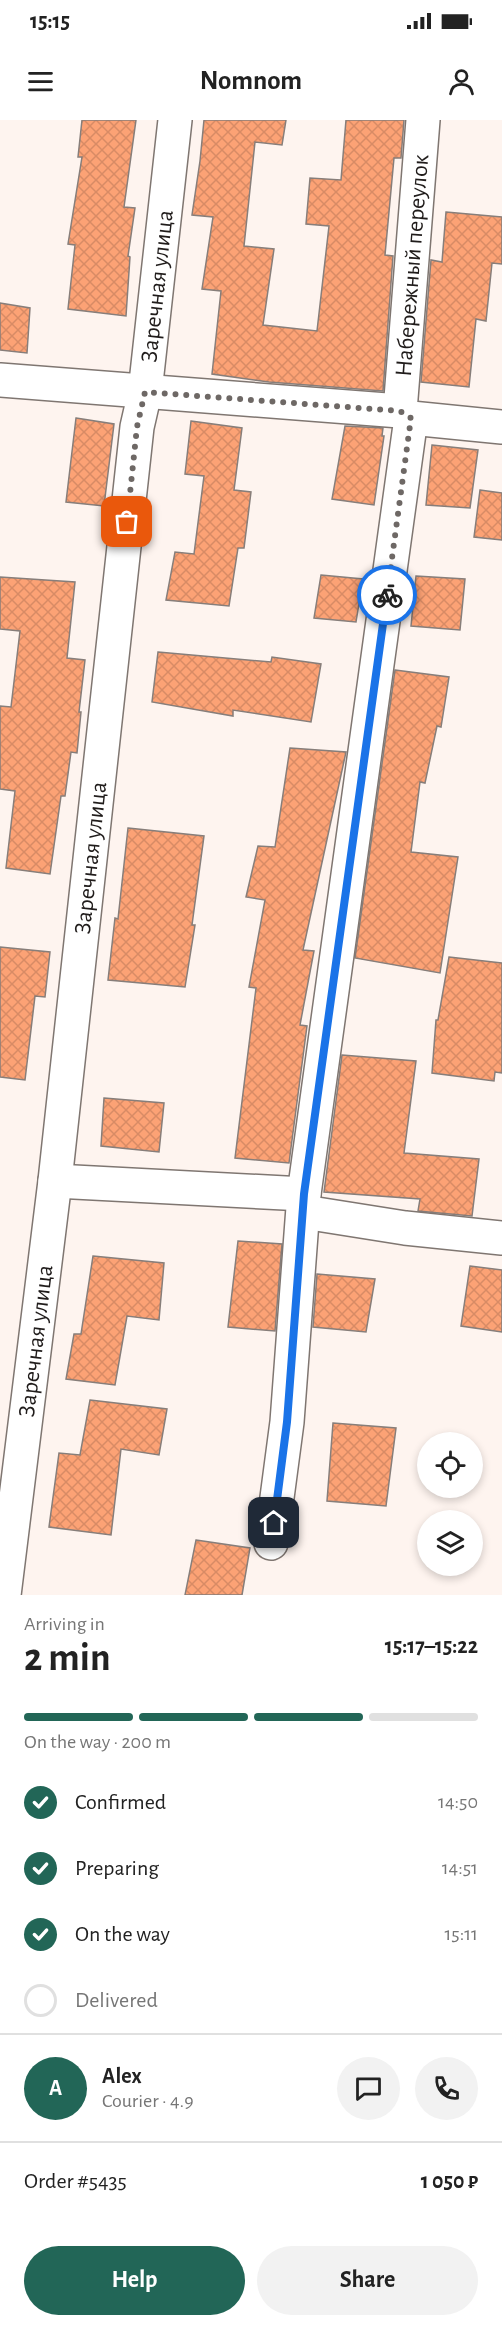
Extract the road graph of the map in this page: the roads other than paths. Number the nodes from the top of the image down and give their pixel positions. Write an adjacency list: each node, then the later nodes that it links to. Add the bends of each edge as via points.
1 (174, 120): 4 (street, Заречная улица)
2 (423, 120): 5 (street, Набережный переулок)
3 (0, 380): 4 (street)
4 (145, 392): 5 (street); 7 (street, Заречная улица, via 137,427)
5 (406, 415): 6 (street); 8 (street, Набережный переулок)
6 (502, 428)
7 (55, 1181): 8 (street); 11 (street, Заречная улица)
8 (304, 1203): 9 (street, via 405,1228); 10 (street, Набережный переулок, via 287,1422)
9 (502, 1238)
10 (271, 1543)
11 (4, 1595)

